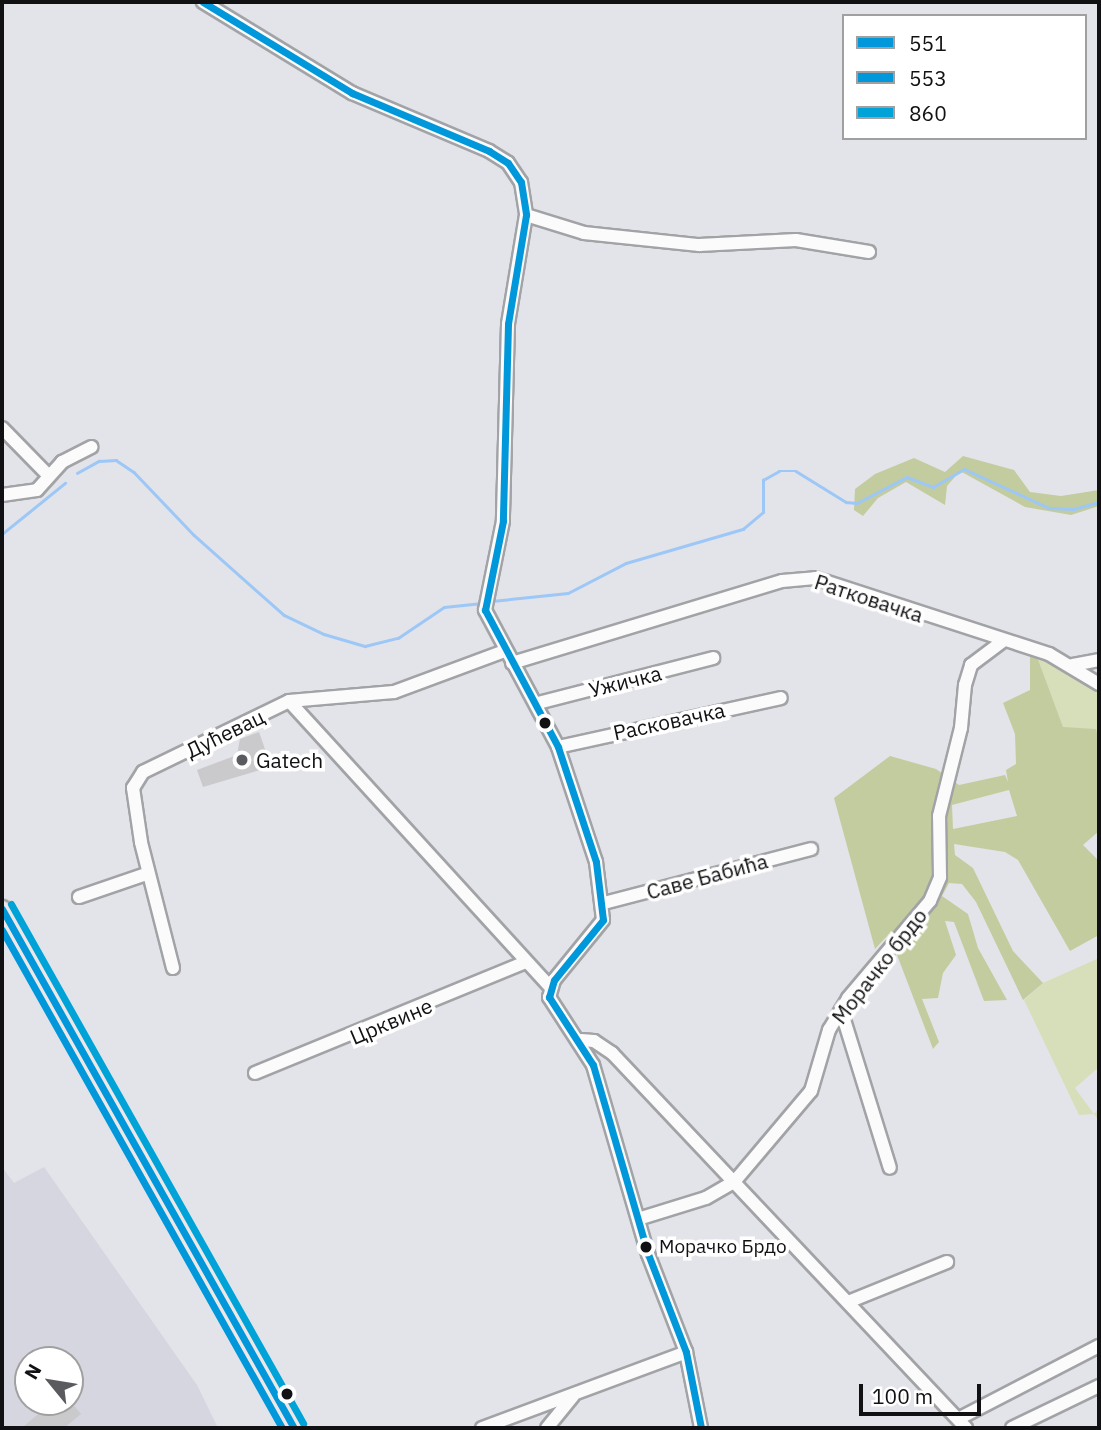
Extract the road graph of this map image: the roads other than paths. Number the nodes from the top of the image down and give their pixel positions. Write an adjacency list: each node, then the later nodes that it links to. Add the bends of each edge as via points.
1 (203, 2): 2 (street, via 352,93 508,163 521,182)
2 (526, 215): 3 (street, via 584,233 699,245 796,240); 9 (street, via 508,324 503,520 485,599 491,630)
3 (869, 252)
4 (2, 428): 6 (street)
5 (92, 447): 6 (street, via 62,462)
6 (49, 477): 7 (street, via 37,490)
7 (2, 495)
8 (1003, 641): 9 (street, Ратковачка, via 835,583 801,578); 12 (street, Ратковачка); 26 (street, Морачко брдо, via 971,665 965,685 961,729 939,816 940,877 930,901)
9 (509, 657): 15 (street, Дућевац, via 394,692); 16 (street)
10 (713, 658): 16 (street, Ужичка)
11 (1099, 660): 12 (street)
12 (1073, 665): 13 (street, Ратковачка)
13 (1099, 684)
14 (781, 698): 17 (street, Расковачка)
15 (289, 701): 19 (street, Дућевац, via 135,779); 23 (street)
16 (538, 703): 17 (street)
17 (558, 747): 21 (street, via 596,862)
18 (811, 849): 21 (street, Саве Бабића)
19 (146, 874): 20 (street); 24 (street, Дућевац)
20 (79, 897)
21 (604, 903): 25 (street, via 598,929)
22 (2, 909): 39 (main road)
23 (525, 962): 25 (street); 28 (street, Црквине)
24 (173, 968)
25 (550, 987): 27 (street, via 554,1008)
26 (841, 1010): 29 (street); 30 (street, Морачко брдо, via 828,1030 811,1091)
27 (581, 1040): 30 (street, via 594,1041 612,1053); 31 (street)
28 (255, 1073)
29 (890, 1168)
30 (734, 1182): 31 (street, Морачко брдо, via 706,1198); 33 (street)
31 (638, 1219): 35 (street)
32 (947, 1262): 33 (street)
33 (848, 1302): 38 (street)
34 (1099, 1346): 38 (street)
35 (686, 1352): 37 (street); 42 (street)
36 (1099, 1386): 43 (street)
37 (575, 1394): 40 (street); 41 (street)
38 (962, 1424)
39 (294, 1428)
40 (482, 1428)
41 (547, 1428)
42 (701, 1428)
43 (1012, 1428)

